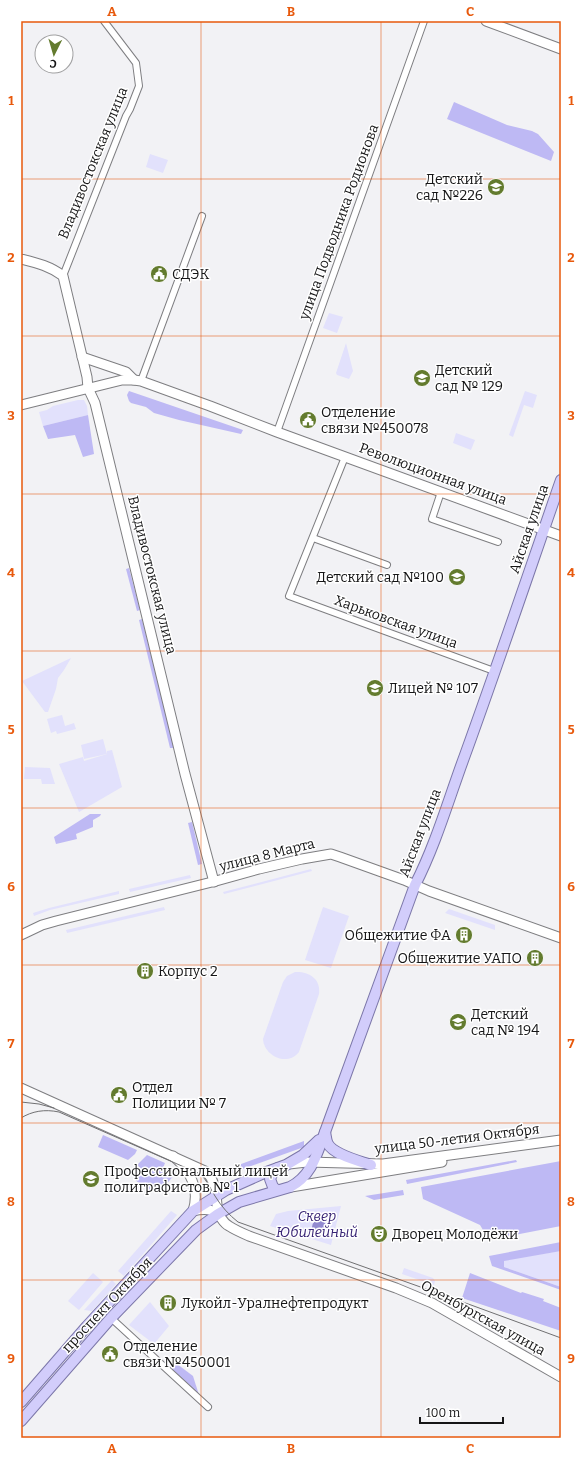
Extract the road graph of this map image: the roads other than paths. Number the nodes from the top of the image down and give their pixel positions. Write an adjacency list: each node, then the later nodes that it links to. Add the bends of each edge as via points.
1 (104, 21): 8 (street, Владивостокская улица, via 136,63 139,86)
2 (424, 21): 13 (street, улица Подводника Родионова)
3 (486, 21): 4 (main road)
4 (500, 23): 5 (main road)
5 (561, 49)
6 (202, 216): 10 (street)
7 (21, 259): 8 (main road, via 39,263)
8 (63, 276): 9 (main road, Владивостокская улица)
9 (82, 357): 10 (main road, via 126,372); 11 (main road, Владивостокская улица)
10 (138, 380): 11 (main road, Революционная улица, via 122,380); 13 (main road, Революционная улица)
11 (88, 388): 12 (main road, Революционная улица); 23 (main road, Владивостокская улица, via 95,403 185,774)
12 (21, 405)
13 (277, 432): 14 (main road, Революционная улица)
14 (345, 457): 16 (main road, Революционная улица); 19 (street)
15 (561, 480): 17 (main road, Айская улица)
16 (441, 492): 17 (main road, Революционная улица); 20 (street, via 432,519)
17 (544, 529): 18 (main road, Революционная улица); 22 (main road, Айская улица)
18 (561, 536)
19 (313, 538): 21 (street); 22 (street, Харьковская улица, via 289,596)
20 (498, 542)
21 (386, 565)
22 (494, 671): 24 (main road, Айская улица, via 435,837)
23 (214, 882): 24 (main road, улица 8 Марта, via 266,867 331,854); 25 (main road, улица 8 Марта, via 56,921)
24 (414, 885): 26 (main road, улица 8 Марта); 28 (main road, Айская улица)
25 (21, 935)
26 (561, 938)
27 (21, 1088): 31 (main road)
28 (325, 1132): 32 (main road, Айская улица); 33 (main road, via 328,1144 333,1150); 34 (main road, улица 50-летия Октября, via 309,1151)
29 (561, 1140): 30 (main road, улица 50-летия Октября)
30 (492, 1150): 33 (main road, улица 50-летия Октября); 35 (main road, via 428,1165)
31 (173, 1156): 37 (main road, via 209,1174 213,1181); 38 (main road, via 185,1167 193,1182 196,1193)
32 (313, 1162): 33 (main road, улица 50-летия Октября); 34 (main road, улица 50-летия Октября); 35 (main road, Айская улица, via 302,1180)
33 (371, 1165)
34 (282, 1166): 36 (main road, via 273,1172 270,1179); 37 (main road, улица 50-летия Октября)
35 (290, 1187): 36 (main road)
36 (277, 1190): 39 (main road, via 239,1202)
37 (215, 1196): 38 (main road, улица 50-летия Октября); 39 (main road)
38 (193, 1211): 39 (main road, via 206,1209); 40 (main road, проспект Октября)
39 (218, 1214): 41 (main road, проспект Октября, via 196,1230); 43 (main road, Оренбургская улица, via 228,1226 249,1236 432,1303)
40 (150, 1258): 41 (main road); 44 (main road, проспект Октября)
41 (161, 1268): 42 (main road, проспект Октября)
42 (111, 1318): 45 (street); 46 (main road, проспект Октября)
43 (561, 1377)
44 (21, 1402)
45 (208, 1407)
46 (21, 1421)

